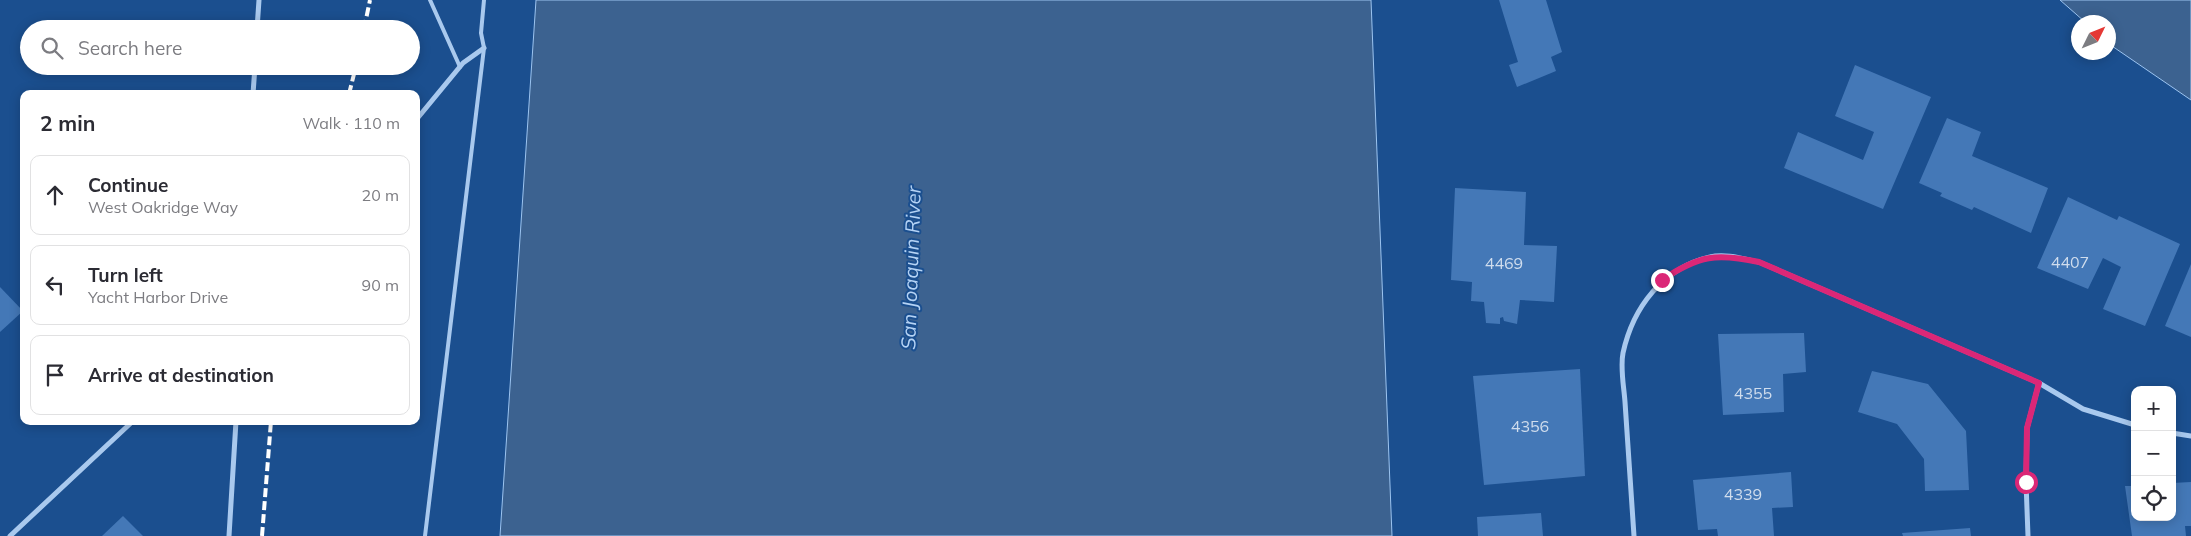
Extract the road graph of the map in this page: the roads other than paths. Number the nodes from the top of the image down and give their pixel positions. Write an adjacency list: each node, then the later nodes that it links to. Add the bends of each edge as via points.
1 (259, 0): 4 (street)
2 (430, 0): 6 (lane)
3 (484, 0): 5 (lane, via 481,33)
4 (258, 20)
5 (484, 48): 6 (street); 18 (lane)
6 (460, 67): 9 (street)
7 (254, 75): 8 (street)
8 (253, 90)
9 (420, 115)
10 (2039, 383): 11 (street, via 2083,409); 19 (street, via 1759,262 1711,256 1662,280 1641,305 1622,355); 20 (street, via 2027,428)
11 (2131, 424)
12 (129, 425): 16 (street)
13 (236, 425): 17 (street)
14 (2176, 434): 15 (street)
15 (2191, 436)
16 (10, 536)
17 (229, 536)
18 (425, 536)
19 (1634, 536)
20 (2028, 536)

